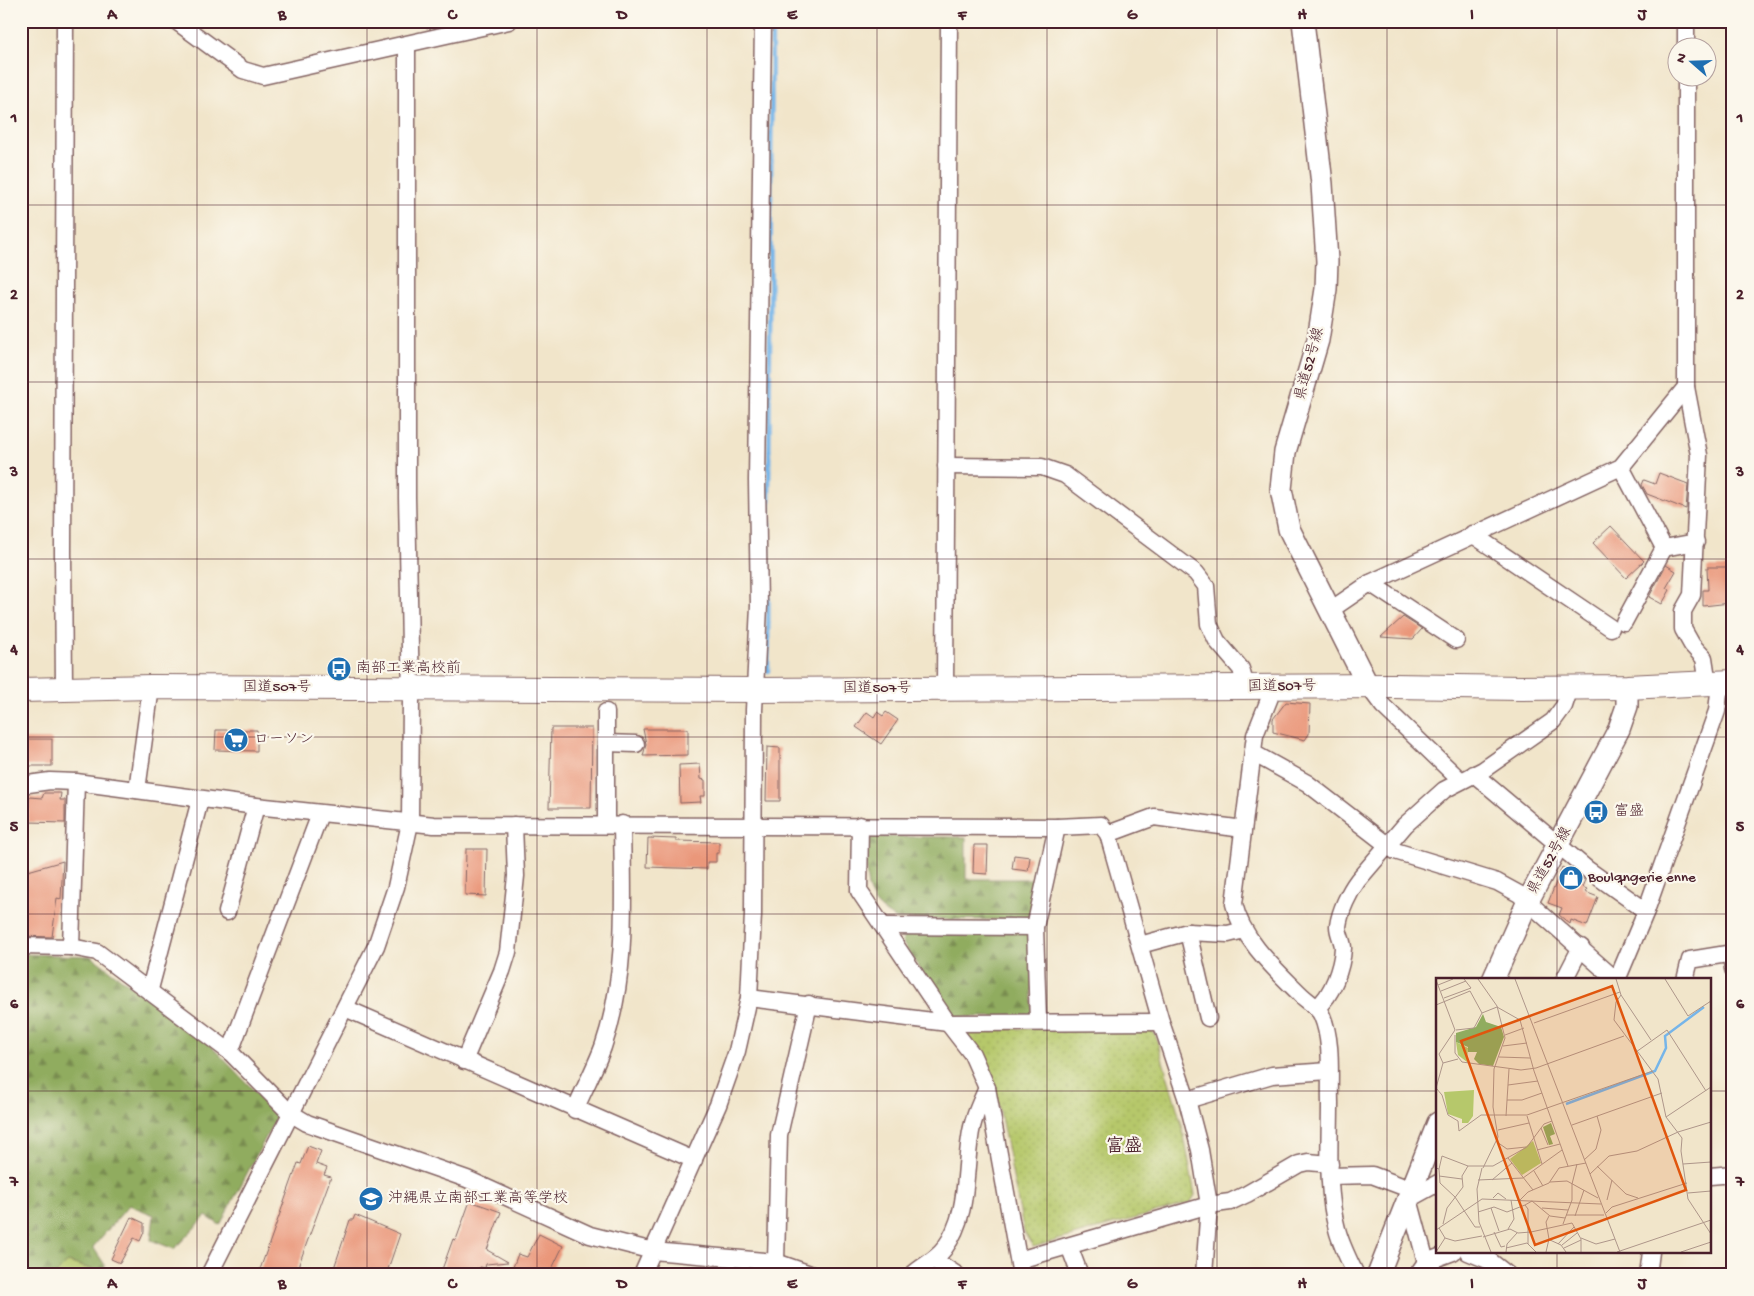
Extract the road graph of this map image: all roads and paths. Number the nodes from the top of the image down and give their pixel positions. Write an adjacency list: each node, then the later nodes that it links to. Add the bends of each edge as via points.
1 (65, 21): 26 (street)
2 (176, 21): 9 (street, via 243,70 263,76)
3 (509, 21): 9 (street)
4 (763, 21): 31 (street)
5 (949, 21): 12 (street)
6 (1303, 21): 18 (main road, 県道52号線, via 1322,184 1326,289 1318,340 1285,452 1281,489 1289,529)
7 (1686, 21): 8 (street)
8 (1686, 38)
9 (407, 45): 23 (street)
10 (1686, 88): 11 (street)
11 (1686, 387): 13 (street); 15 (street, via 1699,454)
12 (946, 466): 27 (street); 28 (street, via 1042,467 1065,476 1196,573 1206,586 1209,624 1216,641 1241,669)
13 (1621, 467): 14 (street); 16 (street)
14 (1472, 534): 16 (street, via 1618,625); 17 (street)
15 (1696, 542): 16 (street); 20 (street, via 1692,595 1682,611 1683,629)
16 (1664, 548)
17 (1370, 583): 18 (street); 19 (street)
18 (1329, 611): 21 (main road, 県道52号線)
19 (1456, 640)
20 (1720, 683): 25 (highway, 国道507号); 54 (street, via 1717,712)
21 (1368, 686): 24 (highway, 国道507号); 29 (highway, 国道507号); 36 (street, via 1402,725)
22 (151, 687): 23 (highway, 国道507号); 26 (highway, 国道507号); 39 (street)
23 (410, 687): 31 (highway, 国道507号); 43 (street)
24 (1274, 687): 28 (highway, 国道507号); 35 (street, via 1258,724)
25 (1627, 687): 29 (highway, 国道507号); 52 (main road, 県道52号線, via 1627,706 1619,729)
26 (64, 688): 30 (highway, 国道507号)
27 (945, 688): 28 (highway, 国道507号); 31 (highway, 国道507号)
28 (1246, 688)
29 (1570, 688): 36 (street, via 1564,706 1553,721)
30 (21, 690)
31 (756, 690): 46 (street)
32 (606, 712): 33 (street)
33 (606, 743): 34 (street); 44 (street)
34 (636, 744)
35 (1253, 753): 49 (street); 51 (street, via 1308,783)
36 (1467, 776): 51 (street, via 1425,806); 52 (street)
37 (76, 782): 38 (street); 39 (street); 62 (street)
38 (21, 785)
39 (137, 790): 40 (street)
40 (200, 800): 41 (street); 70 (street)
41 (256, 806): 42 (street); 55 (street)
42 (320, 814): 43 (street); 79 (street)
43 (410, 823): 45 (street); 74 (street, via 387,918)
44 (614, 824): 45 (street); 46 (street); 84 (street, via 623,939 615,997 603,1046)
45 (514, 825): 80 (street, via 516,876 508,952)
46 (752, 825): 47 (street); 71 (street, via 753,914)
47 (860, 825): 48 (street); 56 (street, via 859,891)
48 (1058, 827): 50 (street, via 1101,825); 57 (street)
49 (1244, 830): 50 (street, via 1154,816); 58 (street, via 1234,904 1237,919)
50 (1108, 834): 61 (street)
51 (1386, 846): 53 (street, via 1410,857 1497,882); 73 (street, via 1353,887 1338,928 1343,946 1341,960 1325,1001)
52 (1558, 846): 53 (main road, 県道52号線); 54 (street)
53 (1528, 900): 63 (street); 65 (main road, 県道52号線)
54 (1646, 910): 68 (street)
55 (227, 912)
56 (883, 926): 57 (street); 76 (street)
57 (1035, 927): 77 (street)
58 (1244, 930): 59 (street, via 1228,934); 73 (street, via 1286,980 1308,1002)
59 (1188, 932): 61 (street); 75 (street)
60 (21, 946): 62 (street)
61 (1140, 946): 78 (street)
62 (71, 947): 70 (street, via 97,952)
63 (1581, 947): 66 (street); 67 (street)
64 (1732, 959): 69 (street, via 1690,960)
65 (1494, 978)
66 (1565, 978)
67 (1614, 978)
68 (1617, 978)
69 (1686, 978)
70 (150, 990): 79 (street)
71 (749, 998): 72 (street); 87 (street, via 737,1051)
72 (809, 1004): 76 (street); 100 (street, via 779,1135)
73 (1318, 1007): 81 (street, via 1326,1030)
74 (345, 1008): 80 (street); 85 (street)
75 (1208, 1018)
76 (948, 1022): 77 (street); 82 (street, via 972,1054)
77 (1038, 1022): 78 (street)
78 (1162, 1022): 83 (street)
79 (230, 1052): 85 (street)
80 (464, 1061): 84 (street)
81 (1330, 1071): 83 (street, via 1272,1075); 88 (street)
82 (987, 1088): 99 (street, via 969,1140 962,1209 945,1248); 101 (street)
83 (1187, 1100): 93 (street)
84 (575, 1110): 87 (street)
85 (290, 1113): 95 (street, via 307,1123 467,1179 590,1235); 103 (street)
86 (1436, 1128): 92 (main road)
87 (694, 1160): 95 (street)
88 (1330, 1170): 92 (street, via 1372,1174); 93 (street, via 1308,1162 1299,1164 1230,1202); 110 (street, via 1337,1230)
89 (1733, 1174): 90 (street)
90 (1712, 1176)
91 (1436, 1184): 92 (street)
92 (1411, 1195): 102 (street); 111 (main road)
93 (1209, 1205): 94 (street); 109 (street)
94 (1069, 1246): 101 (street); 108 (street)
95 (653, 1250): 100 (street); 104 (street)
96 (1449, 1254): 102 (street)
97 (1472, 1254): 112 (street)
98 (1651, 1254): 113 (street)
99 (934, 1260): 106 (street, via 928,1261); 107 (street)
100 (776, 1262): 105 (street)
101 (1020, 1268)
102 (1422, 1269)
103 (210, 1275)
104 (642, 1275)
105 (813, 1275)
106 (912, 1275)
107 (957, 1275)
108 (1080, 1275)
109 (1204, 1275)
110 (1356, 1275)
111 (1378, 1275)
112 (1508, 1275)
113 (1648, 1275)

